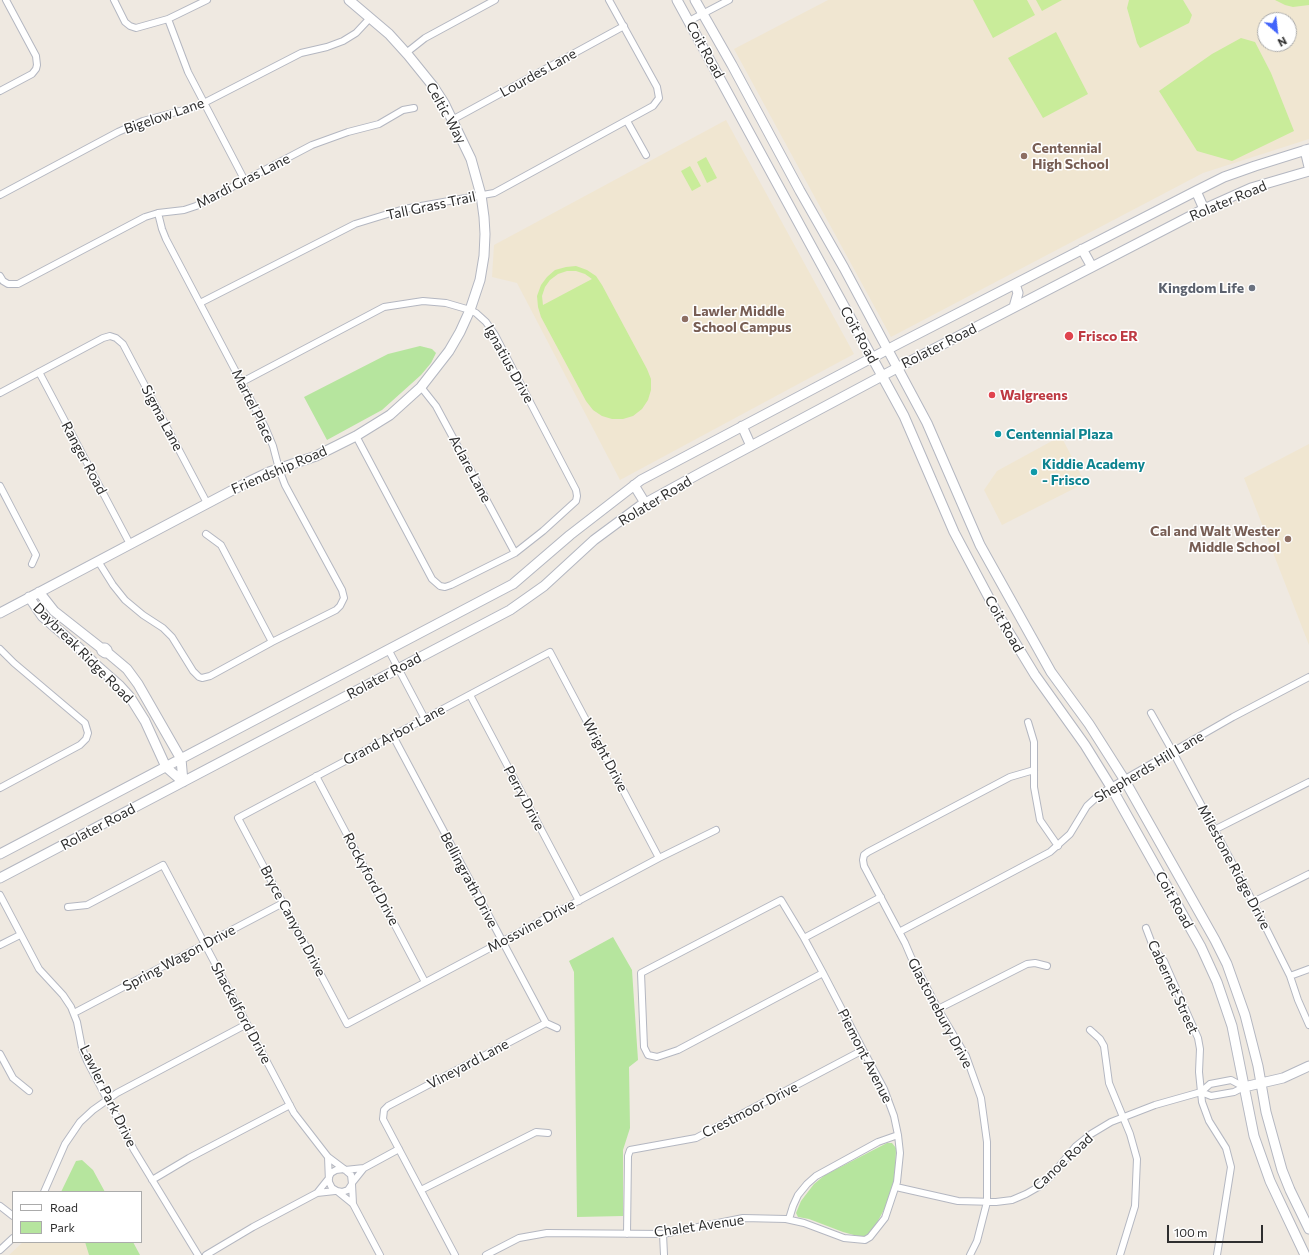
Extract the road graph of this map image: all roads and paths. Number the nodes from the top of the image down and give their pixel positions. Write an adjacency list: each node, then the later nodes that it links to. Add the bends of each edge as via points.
1 (6, 0): 16 (street, via 38,62 32,74)
2 (114, 0): 12 (street, via 125,22 130,26 140,27)
3 (207, 0): 12 (street)
4 (349, 0): 11 (main road, Celtic Way)
5 (495, 0): 15 (street, via 425,38)
6 (609, 0): 14 (street)
7 (677, 0): 13 (main road, Coit Road)
8 (695, 0): 10 (main road, Coit Road)
9 (729, 0): 10 (street)
10 (703, 14): 13 (street); 21 (main road, Coit Road)
11 (370, 18): 15 (main road, Celtic Way); 17 (street, Bigelow Lane, via 356,33 342,41 301,53)
12 (168, 19): 17 (street, via 188,72)
13 (689, 21): 24 (main road, Coit Road)
14 (624, 26): 19 (street, Lourdes Lane); 20 (street, Tall Grass Trail, via 659,92 658,100 653,106)
15 (406, 53): 19 (main road, Celtic Way, via 433,86)
16 (0, 91)
17 (205, 103): 27 (street); 29 (street, Bigelow Lane, via 142,121)
18 (414, 108): 27 (street, Mardi Gras Lane, via 403,110 379,124 348,132 312,146)
19 (452, 120): 30 (main road, Celtic Way, via 471,159)
20 (627, 121): 23 (street); 30 (street, Tall Grass Trail, via 506,187 494,193)
21 (777, 149): 24 (main road); 41 (main road, Coit Road)
22 (1307, 150): 25 (main road); 28 (main road, Rolater Road, via 1224,177)
23 (646, 155)
24 (764, 158): 42 (main road, Coit Road)
25 (1309, 167)
26 (1309, 170): 31 (main road, Rolater Road, via 1251,188)
27 (245, 181): 32 (street, Mardi Gras Lane, via 196,206)
28 (1196, 191): 31 (main road); 33 (main road, Rolater Road)
29 (0, 195)
30 (481, 195): 34 (main road, Celtic Way); 38 (street, Tall Grass Trail, via 404,209 355,224)
31 (1204, 210): 35 (main road, Rolater Road)
32 (158, 213): 36 (street, Mardi Gras Lane, via 15,285 8,284); 38 (street, Martel Place, via 165,237)
33 (1082, 249): 35 (main road); 37 (main road, Rolater Road)
34 (484, 256): 40 (main road, Friendship Road, via 480,280)
35 (1092, 267): 39 (main road, Rolater Road)
36 (0, 276)
37 (1015, 284): 39 (main road, via 1018,293); 41 (main road, Rolater Road)
38 (200, 304): 46 (street, Martel Place)
39 (1014, 307): 43 (main road, Rolater Road)
40 (470, 310): 46 (street, Ignatius Drive, via 446,303 423,301 384,307); 47 (main road, Friendship Road, via 449,351); 61 (street, Ignatius Drive, via 486,322 495,335 576,490 576,501)
41 (887, 349): 42 (main road, Rolater Road); 43 (main road, Coit Road)
42 (872, 358): 45 (main road, Coit Road); 49 (main road, Rolater Road)
43 (897, 368): 45 (main road, Rolater Road); 55 (main road, Coit Road, via 927,423)
44 (39, 372): 48 (street); 56 (street, Sigma Lane, via 103,338 110,336 120,340); 60 (street, Ranger Road)
45 (882, 376): 51 (main road, Rolater Road); 58 (main road, Coit Road, via 910,429)
46 (242, 382): 52 (street, Martel Place, via 266,427)
47 (421, 387): 50 (main road, Friendship Road, via 390,415); 61 (street, Aclare Lane, via 436,406)
48 (0, 393)
49 (742, 426): 51 (main road); 53 (main road, Rolater Road)
50 (356, 436): 52 (main road, Friendship Road, via 316,456); 61 (street, via 432,579 440,586 451,585)
51 (751, 446): 57 (main road, Rolater Road)
52 (279, 469): 56 (main road, Friendship Road); 69 (street, Martel Place, via 344,596 336,610)
53 (634, 485): 57 (main road); 71 (main road, Rolater Road, via 513,584)
54 (0, 486): 63 (street, via 36,555)
55 (958, 496): 58 (main road); 66 (main road, Coit Road, via 980,545)
56 (207, 503): 60 (main road, Friendship Road)
57 (645, 503): 75 (main road, Rolater Road, via 594,540 544,586 510,610)
58 (941, 503): 67 (main road, Coit Road)
59 (206, 534): 69 (street, via 221,545)
60 (130, 544): 62 (main road, Friendship Road)
61 (514, 553)
62 (98, 561): 64 (main road, Friendship Road); 69 (street, via 125,600 164,628 172,637 199,677 210,676)
63 (32, 564)
64 (39, 592): 65 (main road, Friendship Road); 72 (main road, Daybreak Ridge Road, via 54,611)
65 (28, 597): 68 (main road, Friendship Road); 74 (main road, Daybreak Ridge Road, via 42,616)
66 (1012, 603): 67 (main road); 89 (main road, Coit Road, via 1051,672 1096,734)
67 (996, 611): 92 (main road, Coit Road, via 1035,675 1085,745)
68 (0, 613)
69 (272, 642)
70 (0, 649): 93 (street, via 14,664 85,723 88,730 87,738 80,746)
71 (388, 649): 75 (street); 85 (main road, Rolater Road)
72 (106, 652): 74 (main road); 76 (main road, Daybreak Ridge Road)
73 (550, 652): 79 (street, Grand Arbor Lane); 99 (street, Wright Drive)
74 (98, 667): 78 (main road, Daybreak Ridge Road)
75 (399, 668): 81 (street); 90 (main road, Rolater Road)
76 (130, 673): 78 (main road); 85 (main road, Daybreak Ridge Road)
77 (1309, 677): 84 (street, Shepherds Hill Lane)
78 (119, 685): 86 (main road, Daybreak Ridge Road, via 130,697 145,722)
79 (470, 695): 81 (street, Grand Arbor Lane); 104 (street, Perry Drive)
80 (1151, 713): 84 (street, Milestone Ridge Drive)
81 (425, 719): 83 (street, Grand Arbor Lane)
82 (1028, 722): 87 (street, via 1034,742)
83 (393, 736): 88 (street, Grand Arbor Lane); 112 (street, Bellingrath Drive)
84 (1173, 752): 89 (street, Shepherds Hill Lane); 96 (street, Milestone Ridge Drive)
85 (181, 759): 86 (main road, Rolater Road); 90 (main road, Daybreak Ridge Road)
86 (166, 767): 90 (main road, Daybreak Ridge Road); 98 (main road, Rolater Road)
87 (1034, 770): 97 (street, via 1040,820); 103 (street, Glastonebury Drive, via 1010,777 868,852 863,864)
88 (316, 776): 94 (street, Grand Arbor Lane); 119 (street, Rockyford Drive)
89 (1124, 779): 92 (street, Shepherds Hill Lane); 131 (main road, Coit Road, via 1227,964 1246,1015)
90 (183, 782): 101 (main road, Rolater Road)
91 (1309, 782): 96 (street)
92 (1111, 787): 97 (street, Shepherds Hill Lane, via 1088,806 1070,834); 132 (main road, Coit Road, via 1201,947 1217,982 1232,1026)
93 (0, 788)
94 (238, 818): 106 (street, Bryce Canyon Drive)
95 (716, 830): 99 (street, Mossvine Drive)
96 (1214, 830): 105 (street, Milestone Ridge Drive)
97 (1058, 846): 109 (street, Shepherds Hill Lane)
98 (0, 854)
99 (659, 858): 104 (street, Mossvine Drive)
100 (1309, 874): 105 (street)
101 (0, 878)
102 (0, 895): 110 (street, Lawler Park Drive)
103 (881, 897): 109 (street, Glastonebury Drive); 111 (street)
104 (579, 901): 112 (street, Mossvine Drive)
105 (1253, 902): 118 (street, Milestone Ridge Drive)
106 (283, 903): 114 (street, Spring Wagon Drive); 124 (street, Bryce Canyon Drive)
107 (68, 907): 114 (street, Shackelford Drive, via 87,905 162,865)
108 (1146, 928): 134 (street, Cabernet Street, via 1154,949 1164,961 1198,1038)
109 (899, 932): 120 (street, Glastonebury Drive)
110 (20, 935): 113 (street); 121 (street, Lawler Park Drive, via 39,968 63,995)
111 (804, 938): 117 (street, Piemont Avenue); 117 (street, Piemont Avenue, via 780,900 641,973 644,1047 648,1055 657,1057 678,1050)
112 (502, 942): 119 (street, Mossvine Drive); 122 (street, Bellingrath Drive)
113 (0, 945)
114 (205, 945): 121 (street, Spring Wagon Drive); 123 (street, Shackelford Drive)
115 (1047, 966): 120 (street, via 1028,964)
116 (1309, 969): 118 (street)
117 (823, 973): 128 (street, Piemont Avenue)
118 (1290, 976): 125 (street, Milestone Ridge Drive)
119 (425, 982): 124 (street, Mossvine Drive)
120 (938, 1010): 152 (street, Glastonebury Drive, via 966,1056 981,1098 987,1142)
121 (74, 1013): 135 (street, Lawler Park Drive, via 84,1055)
122 (546, 1023): 126 (street); 140 (street, Vineyard Lane, via 388,1106 383,1112 383,1119)
123 (247, 1024): 135 (street); 136 (street, Shackelford Drive)
124 (347, 1024)
125 (1309, 1025)
126 (557, 1028)
127 (1090, 1030): 137 (street, via 1104,1046 1109,1083)
128 (864, 1050): 139 (street, Piemont Avenue, via 889,1100); 158 (street, Crestmoor Drive, via 696,1138 630,1150)
129 (0, 1054): 133 (street, via 13,1078)
130 (1309, 1066): 131 (main road, Canoe Road, via 1283,1078)
131 (1261, 1084): 132 (main road, Canoe Road); 157 (main road, Coit Road, via 1282,1170)
132 (1244, 1087): 134 (street, Canoe Road, via 1234,1092 1211,1096); 134 (street, Canoe Road, via 1232,1080 1210,1084); 172 (main road, Coit Road, via 1254,1136 1270,1181)
133 (29, 1091)
134 (1201, 1092): 137 (street, Canoe Road); 171 (street, Cabernet Street, via 1209,1121 1226,1148 1231,1167)
135 (107, 1099): 145 (street, Lawler Park Drive); 149 (street, via 86,1116 69,1137)
136 (290, 1105): 141 (street, Shackelford Drive); 145 (street, via 188,1158)
137 (1123, 1117): 152 (street, Canoe Road, via 1084,1140 1040,1186 1019,1198); 170 (street, via 1137,1159 1135,1206)
138 (548, 1133): 148 (street, via 536,1132)
139 (898, 1135): 147 (street, Piemont Avenue, via 900,1161); 156 (street, via 878,1142 816,1176 798,1195)
140 (399, 1149): 142 (street); 148 (street)
141 (328, 1157): 143 (street, Shackelford Drive); 144 (street)
142 (364, 1168): 143 (street); 146 (street)
143 (345, 1169): 144 (street, via 336,1170); 146 (street, via 351,1175)
144 (329, 1178): 150 (street, via 330,1185); 151 (street)
145 (152, 1180): 163 (street, Lawler Park Drive)
146 (352, 1183): 150 (street, via 346,1190); 153 (street)
147 (896, 1187): 152 (street, Canoe Road, via 958,1201); 161 (street, Piemont Avenue, via 885,1218)
148 (421, 1190): 166 (street)
149 (44, 1191)
150 (336, 1191): 151 (street); 153 (street)
151 (317, 1193): 164 (street)
152 (987, 1202): 169 (street, Glastonebury Drive, via 977,1241)
153 (353, 1204): 165 (street)
154 (0, 1206): 155 (street)
155 (12, 1215)
156 (789, 1219): 159 (street, Chalet Avenue, via 743,1218); 161 (street, Chalet Avenue, via 844,1238)
157 (1309, 1228)
158 (627, 1234): 159 (street, Chalet Avenue); 167 (street, Chalet Avenue, via 547,1233 519,1238)
159 (663, 1234): 168 (street)
160 (12, 1239): 162 (street)
161 (866, 1240)
162 (0, 1250)
163 (198, 1255)
164 (206, 1255)
165 (380, 1255)
166 (455, 1255)
167 (486, 1255)
168 (664, 1255)
169 (970, 1255)
170 (1120, 1255)
171 (1217, 1255)
172 (1305, 1255)

